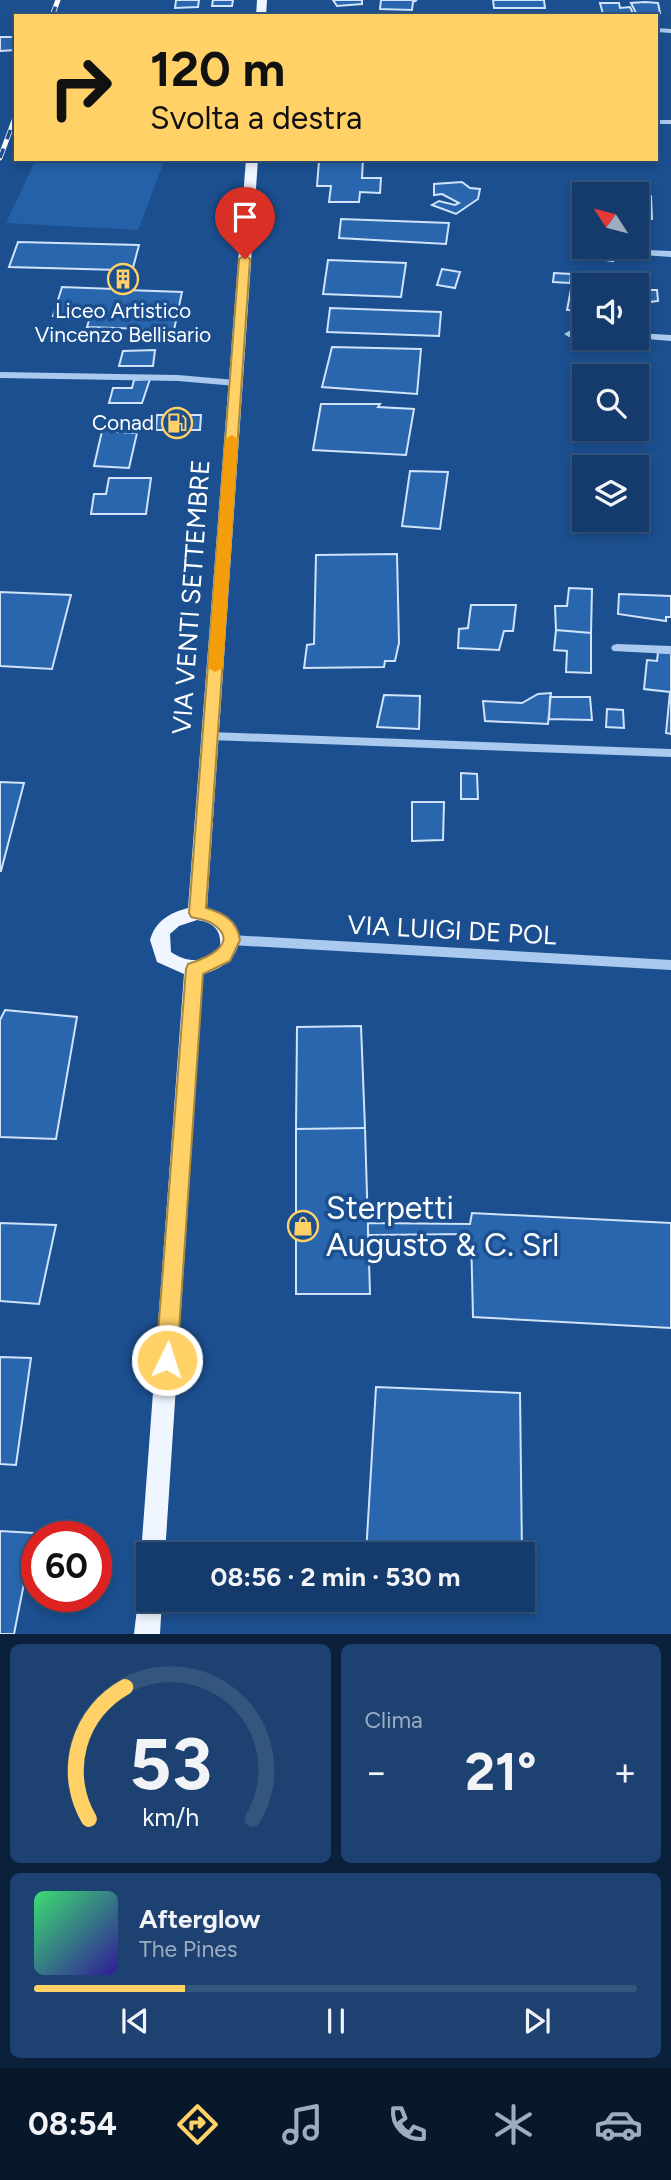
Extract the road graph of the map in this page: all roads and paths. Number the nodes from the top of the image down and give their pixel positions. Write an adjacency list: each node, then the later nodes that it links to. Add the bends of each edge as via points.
1 (252, 161): 7 (main road, VIA VENTI SETTEMBRE)
2 (649, 253): 3 (street)
3 (671, 254)
4 (649, 337): 5 (street)
5 (671, 338)
6 (0, 375): 7 (street)
7 (236, 383): 10 (main road, VIA VENTI SETTEMBRE)
8 (617, 648): 9 (street)
9 (671, 650)
10 (211, 736): 11 (street); 12 (main road, VIA VENTI SETTEMBRE)
11 (671, 753)
12 (197, 913): 13 (main road, via 218,918); 15 (main road, via 175,918 158,940 172,964)
13 (231, 940): 14 (street, VIA LUIGI DE POL); 15 (main road, via 224,956)
14 (671, 965)
15 (194, 969): 16 (main road)
16 (154, 1542)
17 (149, 1612): 18 (main road)
18 (147, 1634)

